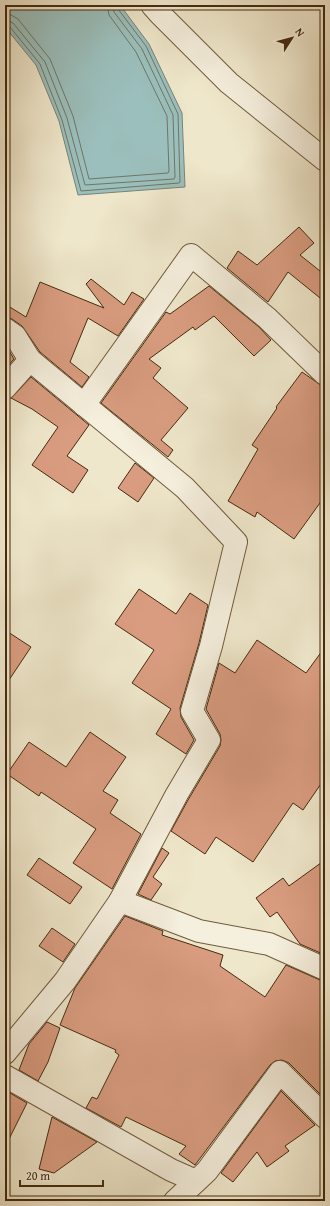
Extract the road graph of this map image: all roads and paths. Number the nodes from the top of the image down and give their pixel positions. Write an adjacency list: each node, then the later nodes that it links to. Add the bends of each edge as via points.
1 (152, 5): 2 (street, via 229,83)
2 (325, 160)
3 (5, 328): 4 (street, via 15,336)
4 (30, 360): 6 (street); 7 (street)
5 (325, 374): 7 (street, via 267,318 191,255)
6 (5, 388)
7 (84, 404): 8 (street, via 185,488 236,542 211,646 192,711 209,740)
8 (120, 901): 9 (street, via 199,931 269,944); 10 (street, via 65,981)
9 (325, 969)
10 (5, 1053)
11 (5, 1076): 13 (street, via 171,1170)
12 (325, 1117): 13 (street, via 280,1072 207,1171)
13 (196, 1181): 14 (street)
14 (175, 1201)

